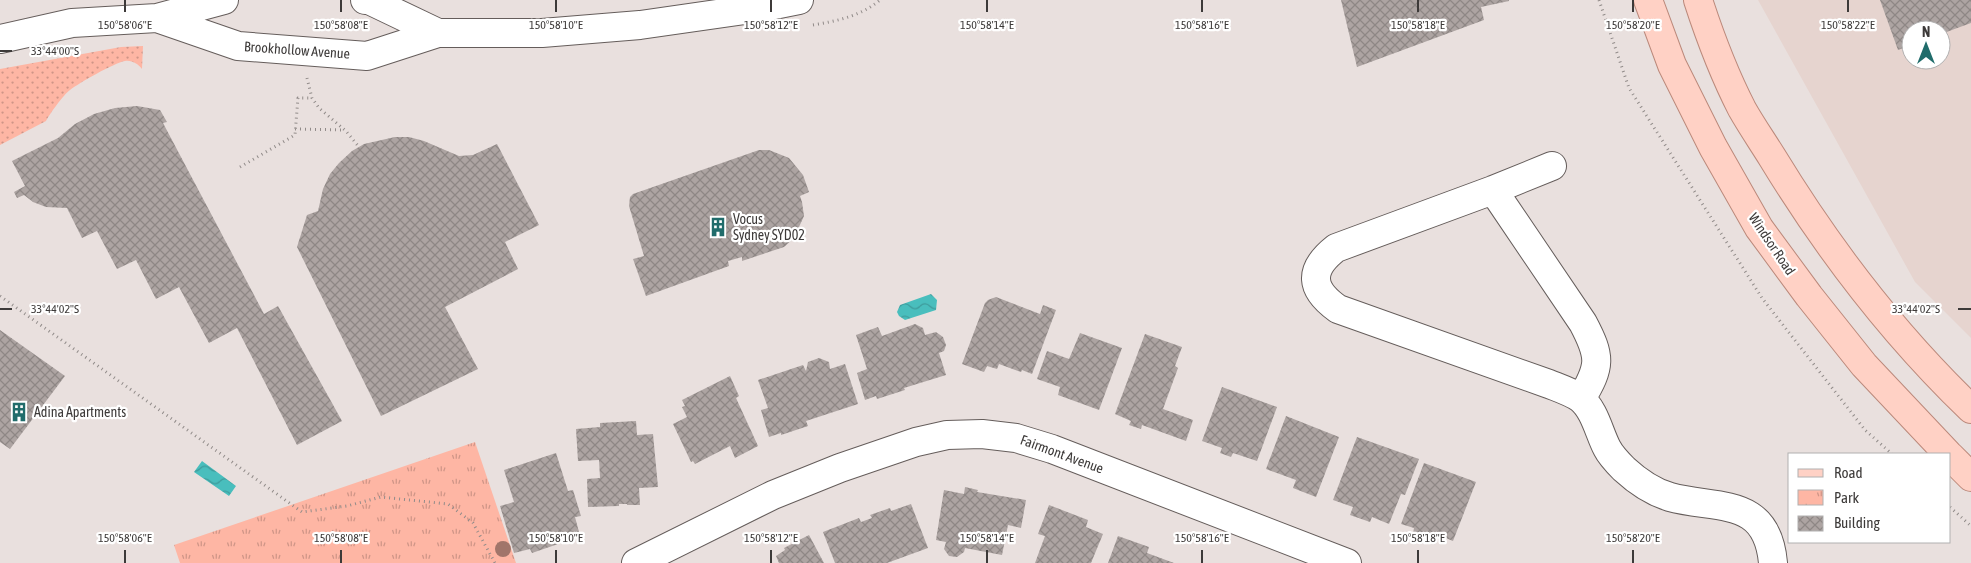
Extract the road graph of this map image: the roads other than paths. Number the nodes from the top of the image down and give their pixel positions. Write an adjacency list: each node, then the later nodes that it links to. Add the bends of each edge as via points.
1 (224, 0): 6 (street, Brookhollow Avenue)
2 (366, 0): 7 (street, Brookhollow Avenue)
3 (799, 0): 7 (street, Brookhollow Avenue, via 631,26 542,33)
4 (1648, 0): 13 (main road, Windsor Road, via 1672,65 1759,228 1864,365)
5 (1698, 0): 12 (main road, via 1712,41 1742,108 1796,198 1900,336)
6 (157, 18): 7 (street, Brookhollow Avenue, via 238,46 367,56); 8 (street, Brookhollow Avenue, via 72,23)
7 (438, 33)
8 (0, 39)
9 (1552, 166): 10 (street)
10 (1493, 190): 11 (street, via 1591,338 1596,366); 11 (street, via 1336,248 1324,257 1318,268 1316,281 1319,292 1338,309 1549,384)
11 (1581, 399): 18 (street, via 1617,463 1631,476 1668,496 1727,506 1747,513 1762,527 1771,546)
12 (1971, 409)
13 (1947, 453)
14 (1951, 457): 15 (main road, Windsor Road)
15 (1971, 477)
16 (636, 563): 17 (street, Fairmont Avenue, via 773,495 840,468 916,442 947,435 982,434 1016,438 1052,449)
17 (1347, 563)
18 (1773, 563)

